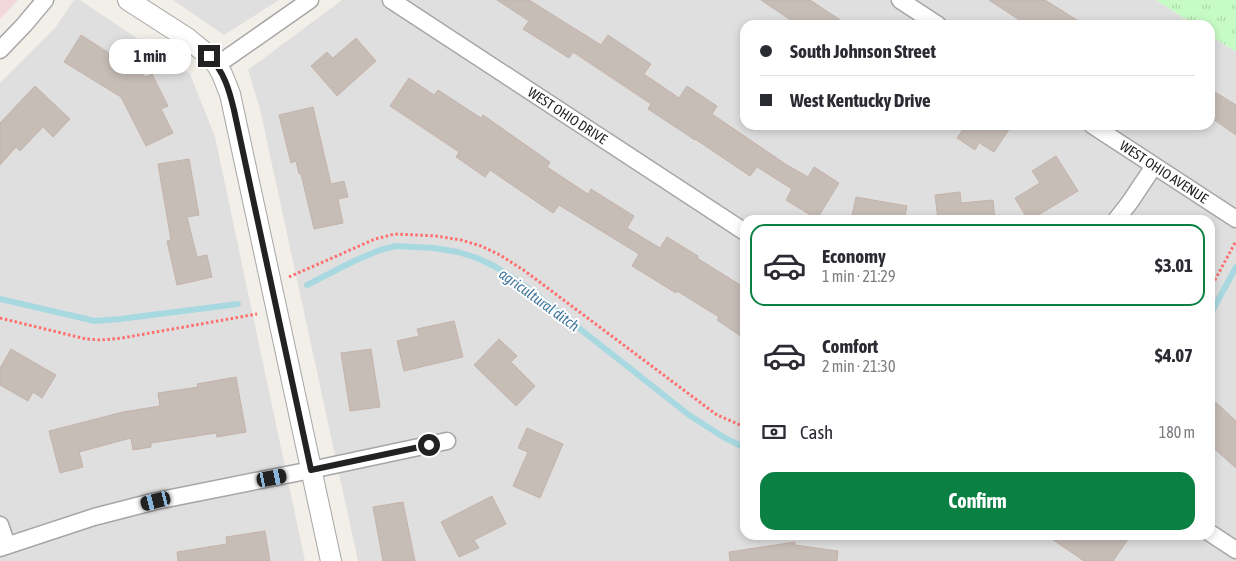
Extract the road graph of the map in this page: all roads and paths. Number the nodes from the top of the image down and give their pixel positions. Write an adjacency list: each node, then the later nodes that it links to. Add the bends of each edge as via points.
1 (45, 0): 7 (street)
2 (128, 0): 8 (street, via 186,38)
3 (310, 0): 8 (street)
4 (392, 0): 13 (street, WEST OHIO DRIVE)
5 (900, 0): 6 (street)
6 (930, 20)
7 (0, 50)
8 (217, 65): 16 (street, via 234,110)
9 (1100, 130): 10 (street, WEST OHIO AVENUE)
10 (1154, 166): 11 (street); 12 (street, WEST OHIO AVENUE)
11 (1120, 215)
12 (1236, 219)
13 (740, 229)
14 (1236, 241): 15 (path)
15 (1215, 280)
16 (271, 282): 17 (street); 19 (path, via 394,234 436,236 481,246 525,271 699,403)
17 (277, 310): 18 (path, via 101,340); 21 (street)
18 (0, 318)
19 (740, 426)
20 (448, 441): 21 (street)
21 (311, 470): 24 (street, via 121,509); 26 (street)
22 (0, 525): 24 (street)
23 (1215, 537): 25 (street)
24 (3, 546)
25 (1236, 550)
26 (331, 561)

